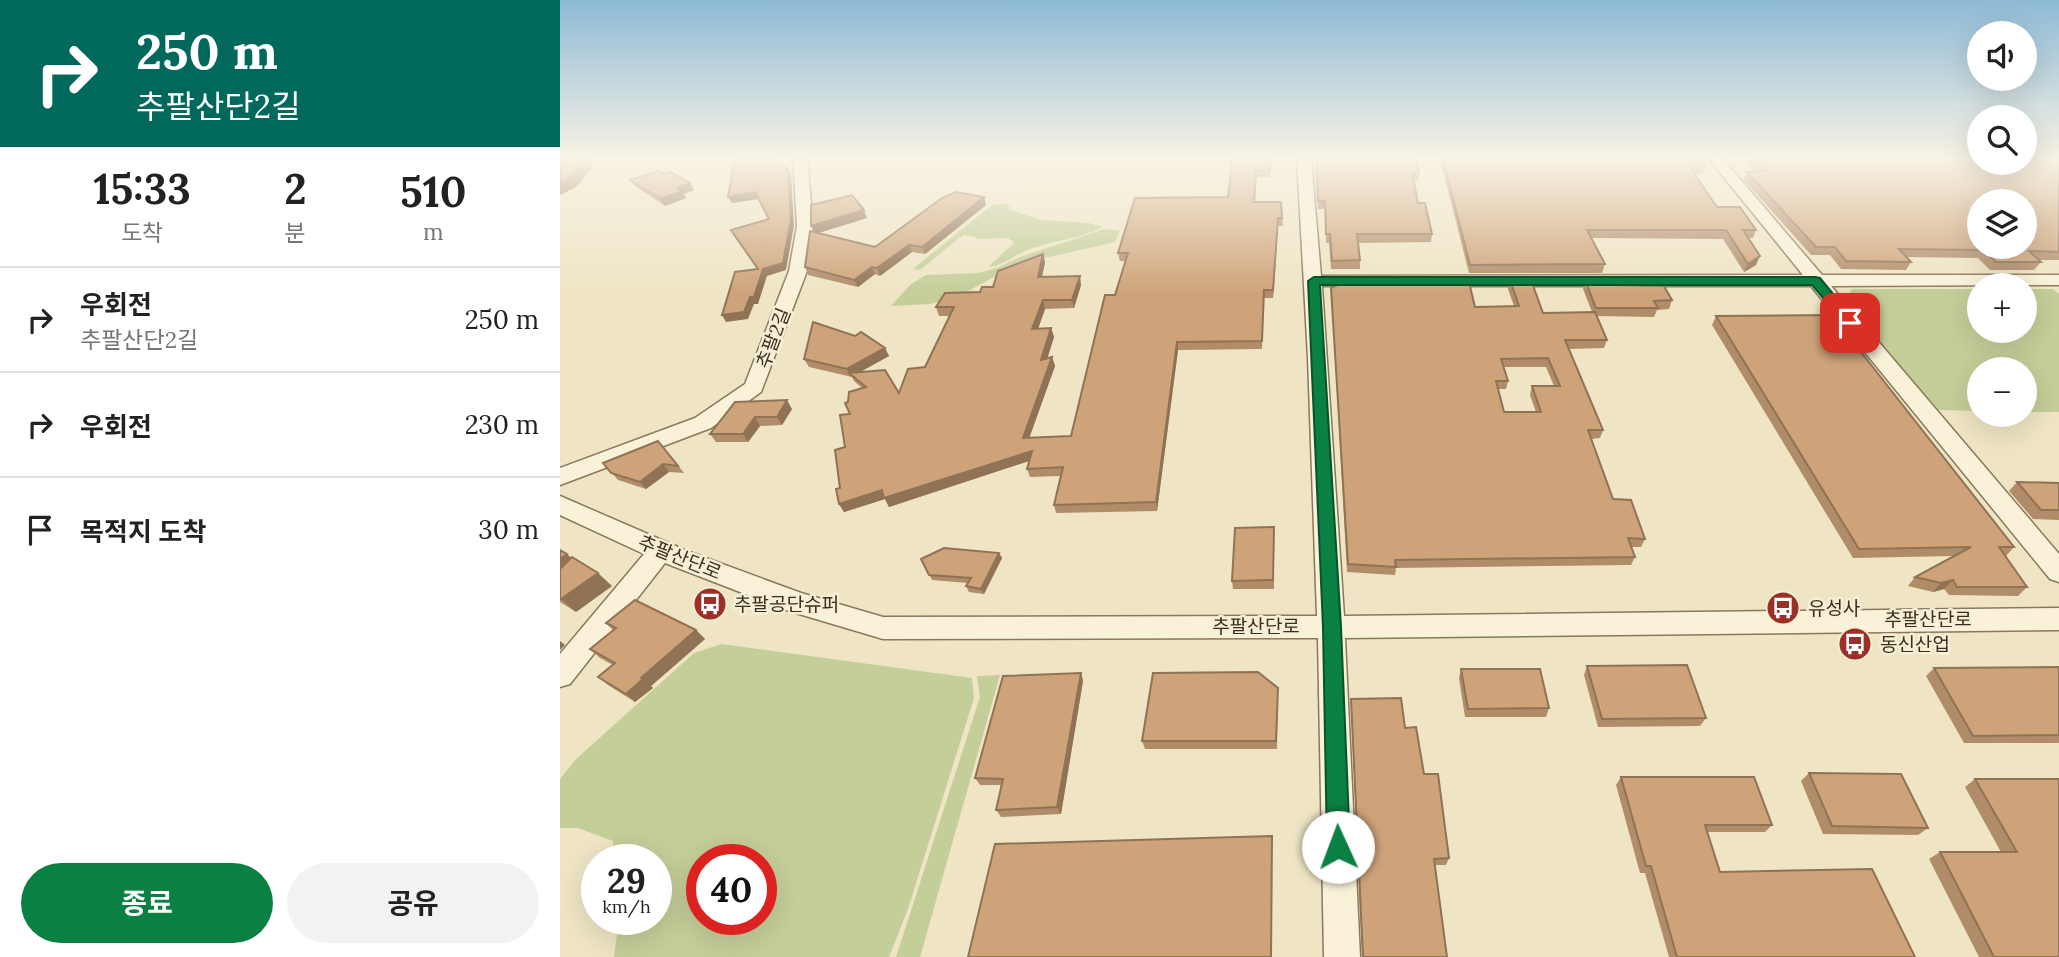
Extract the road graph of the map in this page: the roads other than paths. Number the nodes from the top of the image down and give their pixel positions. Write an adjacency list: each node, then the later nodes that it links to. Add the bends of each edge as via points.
1 (803, 204): 7 (street, 추팔2길, via 798,271 754,387 703,424)
2 (1308, 204): 5 (street)
3 (1752, 204): 6 (street)
4 (2059, 280): 6 (street)
5 (1314, 281): 6 (street); 12 (street)
6 (1815, 281): 10 (street)
7 (560, 477)
8 (560, 505): 9 (street, 추팔산단로)
9 (661, 551): 12 (street, 추팔산단로, via 798,603 883,628); 13 (street)
10 (2059, 572)
11 (2059, 618): 12 (street, 추팔산단로)
12 (1332, 627): 14 (street)
13 (560, 675)
14 (1342, 957)

